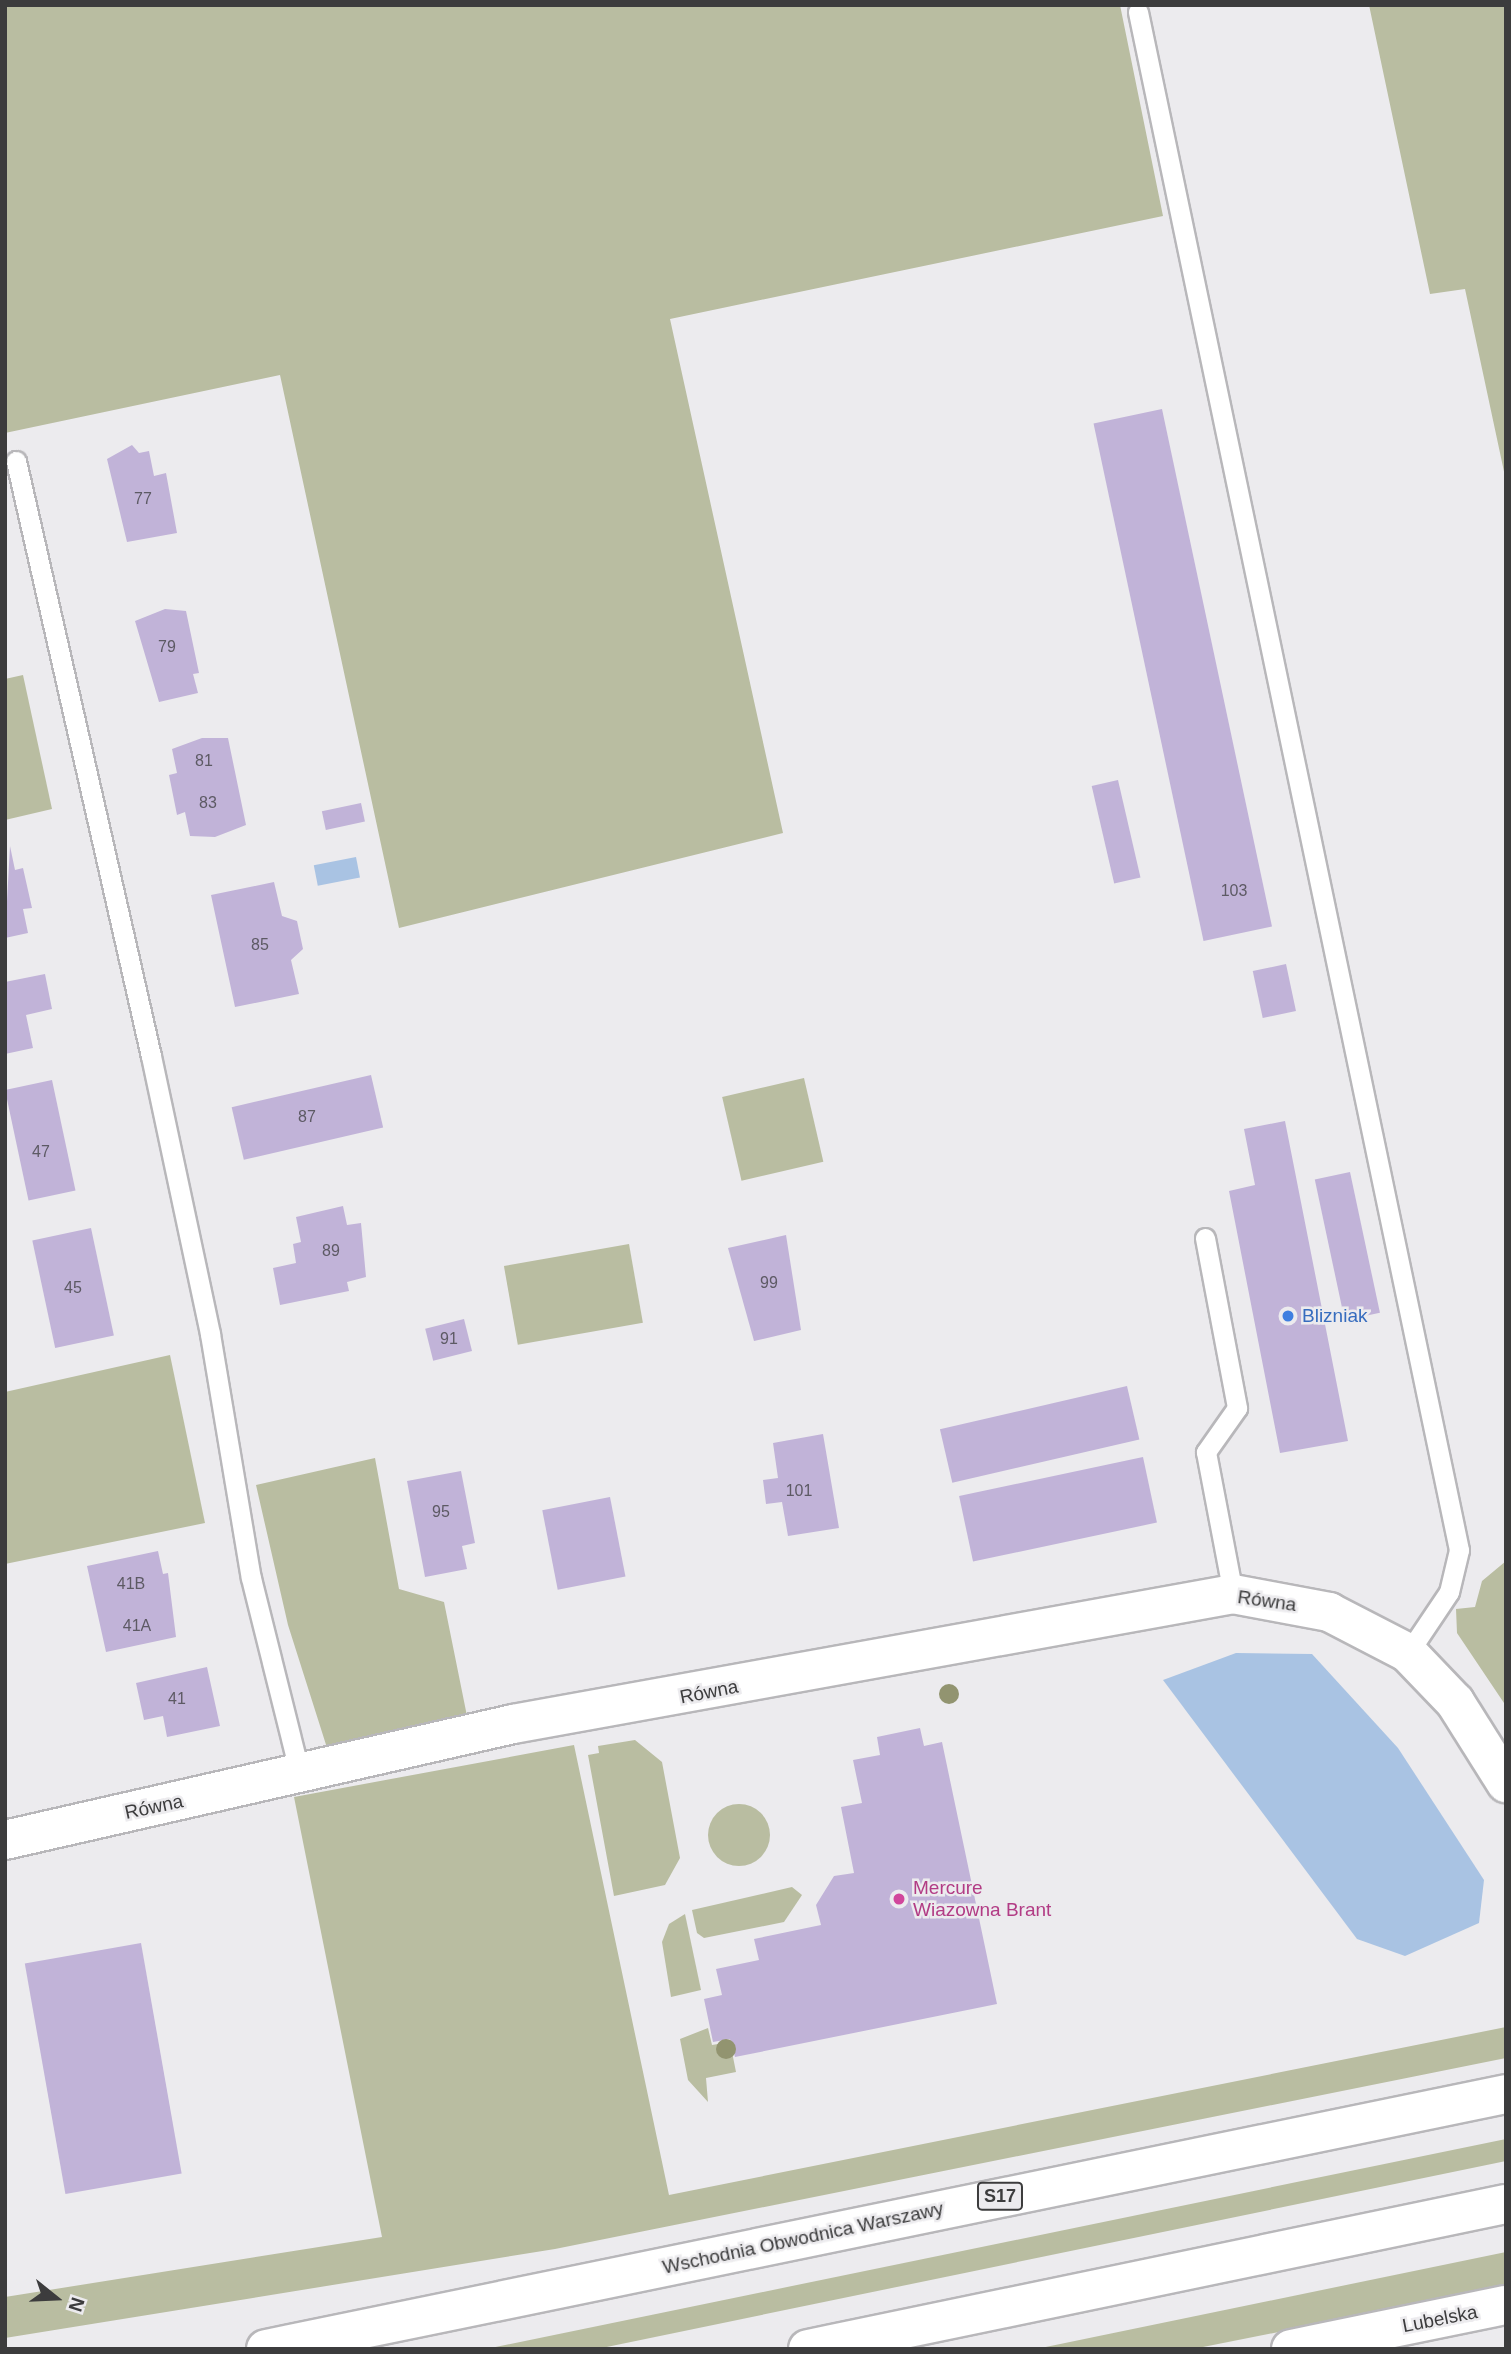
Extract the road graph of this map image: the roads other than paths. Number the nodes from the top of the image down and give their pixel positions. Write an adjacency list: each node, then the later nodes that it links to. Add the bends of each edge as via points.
1 (1138, 12): 5 (lane, via 1459,1550 1448,1592)
2 (16, 461): 6 (lane, via 210,1334 251,1578)
3 (1205, 1238): 4 (lane, via 1237,1408 1206,1452)
4 (1233, 1594): 5 (main road, Równa, via 1329,1612); 6 (main road, Równa, via 513,1724)
5 (1408, 1653): 7 (main road, Równa, via 1455,1702)
6 (300, 1774): 8 (main road, Równa)
7 (1506, 1783)
8 (5, 1840)
9 (1506, 2094): 12 (main road, Wschodnia Obwodnica Warszawy / S17)
10 (1506, 2204): 13 (main road)
11 (1506, 2305): 14 (main road, Lubelska)
12 (266, 2349)
13 (808, 2349)
14 (1291, 2349)

